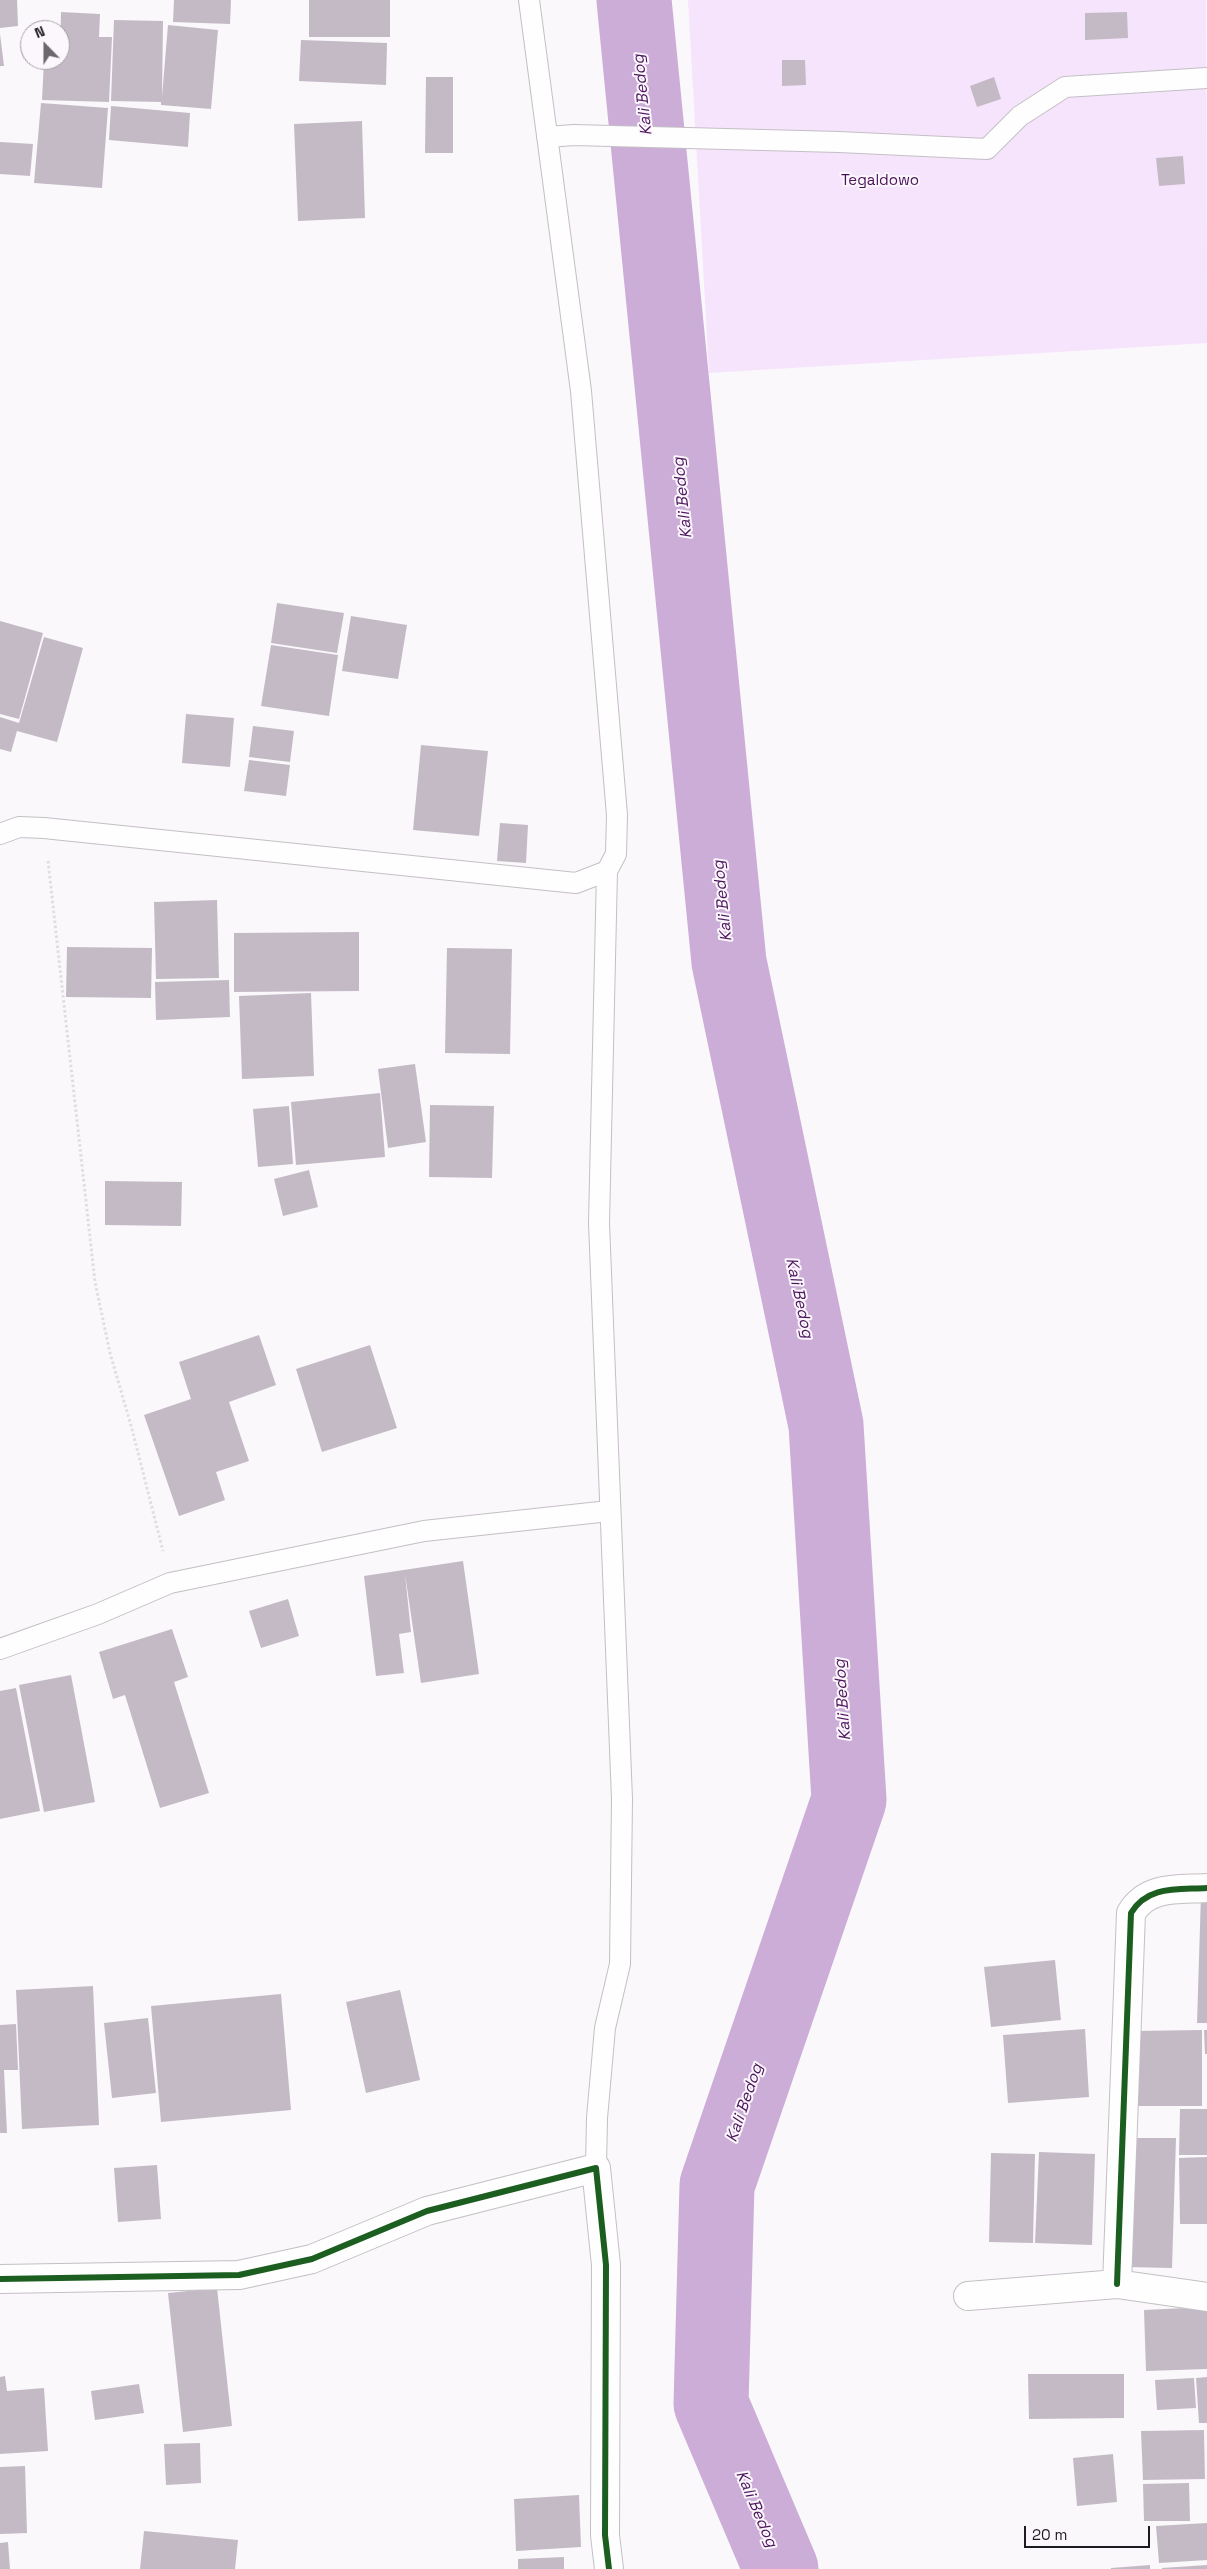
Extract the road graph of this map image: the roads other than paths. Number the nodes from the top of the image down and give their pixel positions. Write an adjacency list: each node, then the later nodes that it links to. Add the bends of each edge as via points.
1 (529, 0): 3 (lane)
2 (1207, 78): 3 (lane, via 1066,87 1020,116 987,149 839,142)
3 (547, 137): 5 (lane, via 581,391 617,815 616,854)
4 (0, 834): 5 (lane, via 19,827 44,828 576,883)
5 (607, 871): 6 (lane, via 599,1223)
6 (609, 1511): 7 (lane, via 424,1531 170,1583 98,1614); 9 (lane, via 622,1799 620,1964 605,2028)
7 (0, 1649)
8 (1207, 1888): 11 (street, via 1157,1891 1144,1896 1131,1913)
9 (596, 2168): 10 (street, via 427,2211 312,2259 239,2275); 14 (street, via 606,2265 605,2535)
10 (0, 2279)
11 (1117, 2284): 12 (street); 13 (street)
12 (968, 2296)
13 (1207, 2297)
14 (609, 2569)

